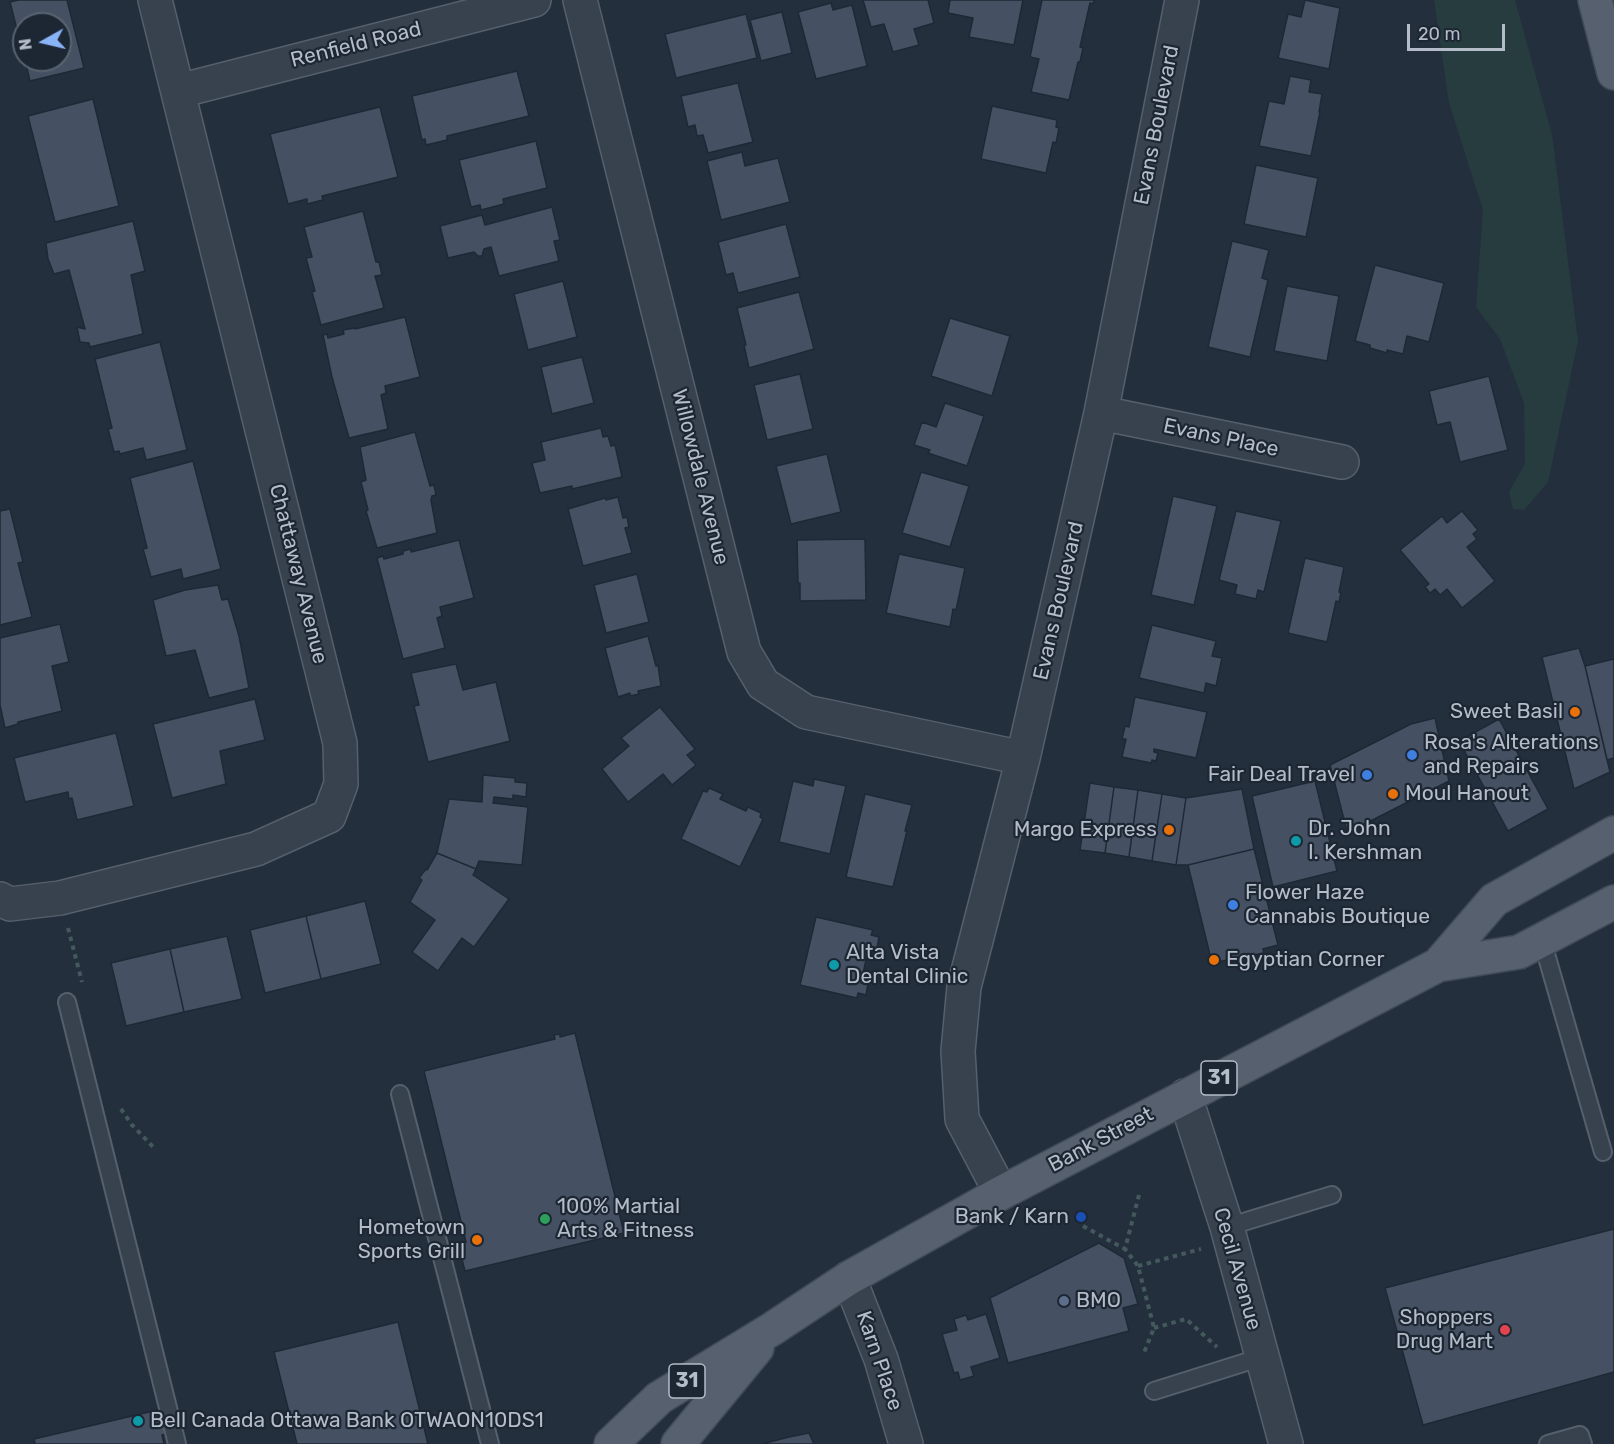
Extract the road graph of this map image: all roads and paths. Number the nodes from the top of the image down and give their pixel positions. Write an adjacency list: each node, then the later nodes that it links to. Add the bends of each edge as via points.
1 (155, 0): 7 (street, Chattaway Avenue)
2 (534, 0): 7 (street, Renfield Road)
3 (580, 0): 10 (street, Willowdale Avenue, via 744,651 758,676 763,684 806,712)
4 (1182, 0): 8 (street, Evans Boulevard)
5 (1595, 0): 6 (main road)
6 (1614, 73)
7 (179, 91): 12 (street, Chattaway Avenue, via 340,743 341,784 329,816 256,849 60,898 10,904)
8 (1101, 413): 9 (street, Evans Place); 10 (street, Evans Boulevard)
9 (1342, 462)
10 (1023, 758): 20 (street, Evans Boulevard, via 964,987 958,1052 962,1119)
11 (1614, 833): 15 (main road, Bank Street / 31, via 1494,900)
12 (0, 899)
13 (1614, 902): 14 (main road, Bank Street / 31)
14 (1542, 940): 15 (main road, Bank Street / 31, via 1519,952); 19 (lane)
15 (1438, 965): 18 (main road, Bank Street / 31)
16 (68, 1002): 33 (lane)
17 (400, 1094): 34 (lane)
18 (1185, 1096): 20 (main road, Bank Street / 31); 24 (street, Cecil Avenue)
19 (1603, 1152)
20 (1001, 1193): 27 (main road, Bank Street / 31)
21 (1139, 1194): 25 (path)
22 (1332, 1195): 24 (lane)
23 (1083, 1226): 25 (path)
24 (1216, 1238): 26 (path); 31 (street, Cecil Avenue)
25 (1125, 1250): 26 (path)
26 (1138, 1266): 28 (path)
27 (849, 1278): 29 (main road, Bank Street / 31); 37 (street, Karn Place, via 881,1359)
28 (1154, 1328): 30 (path); 31 (path, via 1186,1319)
29 (772, 1329): 35 (main road, Bank Street / 31, via 660,1398); 36 (main road, Bank Street / 31)
30 (1143, 1355)
31 (1250, 1361): 32 (lane); 38 (street, Cecil Avenue)
32 (1154, 1391)
33 (177, 1444)
34 (490, 1444)
35 (611, 1444)
36 (678, 1444)
37 (906, 1444)
38 (1286, 1444)
39 (1548, 1444): 40 (lane, via 1580,1435)
40 (1583, 1444)

